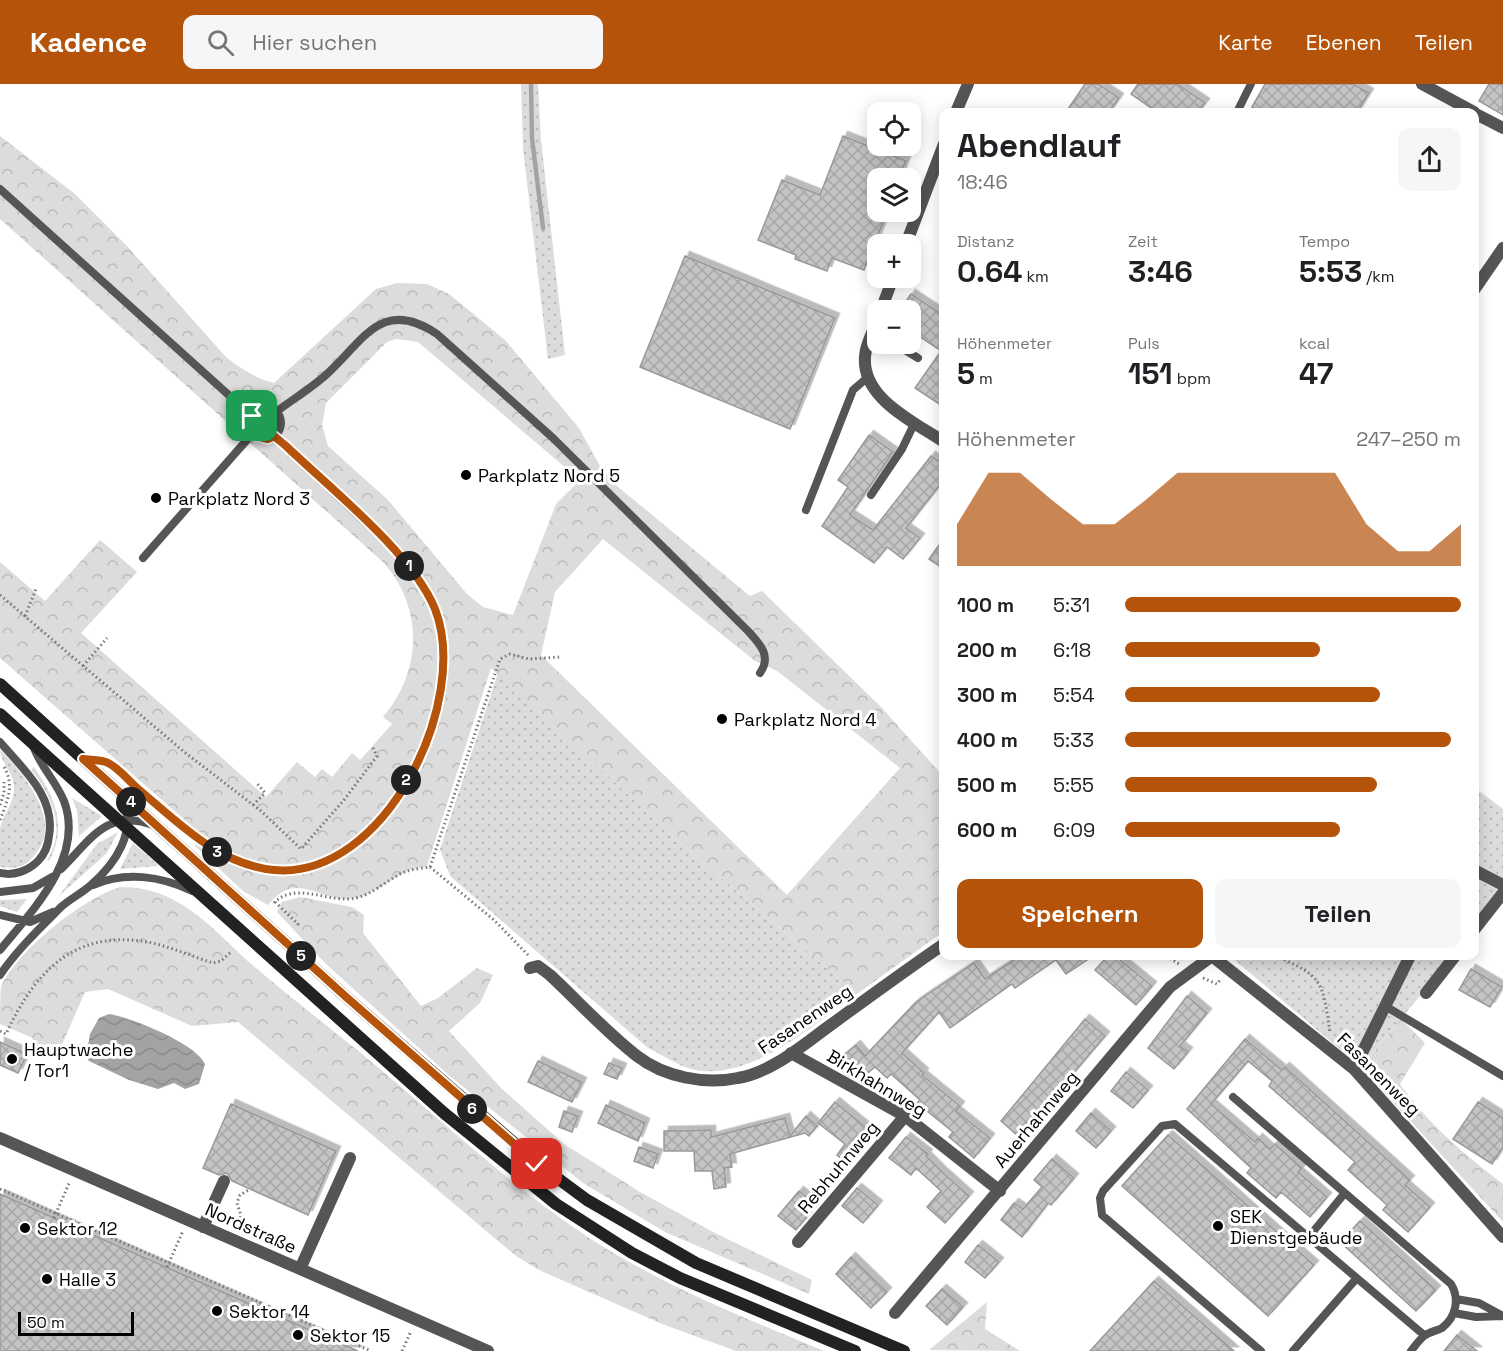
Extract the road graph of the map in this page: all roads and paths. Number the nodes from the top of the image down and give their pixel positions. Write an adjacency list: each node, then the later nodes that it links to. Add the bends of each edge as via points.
1 (968, 84): 4 (street)
2 (1251, 84): 5 (lane)
3 (1422, 84): 6 (street)
4 (958, 108)
5 (1239, 108)
6 (1465, 108)
7 (1479, 116): 8 (street)
8 (1503, 128)
9 (939, 157): 11 (street)
10 (1, 192): 19 (lane)
11 (910, 234)
12 (1503, 248): 13 (street)
13 (1479, 283)
14 (867, 349): 17 (street)
15 (911, 354): 16 (lane)
16 (918, 358)
17 (868, 377): 20 (street, via 879,396); 25 (lane, via 853,390)
18 (276, 412): 19 (lane, via 263,408); 22 (lane, via 281,427); 33 (lane, via 327,374 378,324 401,320 423,324 553,438 748,631 764,650 765,666)
19 (252, 416): 21 (lane, via 250,426)
20 (915, 422): 23 (street); 24 (lane)
21 (254, 433): 22 (lane, via 262,438); 26 (lane)
22 (274, 436): 39 (lane, via 400,555 435,610 444,650 444,675 428,740 413,768 380,819 359,841 323,863 277,870 256,867 219,853 106,762)
23 (939, 439)
24 (871, 495)
25 (806, 510)
26 (143, 558)
27 (36, 589): 29 (path)
28 (0, 595): 29 (path)
29 (25, 616): 32 (path)
30 (107, 638): 32 (path)
31 (560, 657): 49 (path, via 529,659 510,654 500,659)
32 (83, 666): 45 (path)
33 (760, 673)
34 (0, 684): 39 (main road)
35 (0, 714): 37 (main road)
36 (0, 741): 50 (lane, via 44,796 51,822 46,850 39,860 17,873)
37 (32, 742): 47 (main road); 52 (lane, via 67,813 67,847)
38 (372, 746): 45 (path, via 377,756 301,849)
39 (83, 759): 43 (main road)
40 (0, 761): 46 (path, via 10,786)
41 (4, 782): 44 (path)
42 (256, 782): 45 (path, via 265,793)
43 (116, 789): 47 (lane, via 126,806); 48 (main road)
44 (0, 805)
45 (253, 805)
46 (0, 820)
47 (126, 823): 48 (lane, via 151,824); 52 (lane, via 102,827); 54 (lane, via 120,850); 57 (main road)
48 (162, 830): 114 (main road, via 488,1122 587,1200 696,1263)
49 (430, 867): 62 (path, via 408,871 369,895 345,899 306,892 279,897 275,903); 71 (path, via 494,920)
50 (0, 873)
51 (1479, 873): 53 (street)
52 (55, 875): 55 (lane, via 33,888); 60 (lane)
53 (1503, 885)
54 (89, 887): 57 (lane, via 120,877 143,877 181,886); 58 (lane)
55 (0, 891)
56 (1503, 893): 61 (street)
57 (207, 899): 113 (main road, via 444,1113 555,1204 680,1278)
58 (64, 905): 60 (lane, via 43,918); 72 (lane)
59 (0, 915): 60 (lane)
60 (23, 922): 64 (lane)
61 (1479, 924)
62 (296, 926)
63 (939, 948): 77 (street, Fasanenweg)
64 (0, 951)
65 (232, 951): 75 (path, via 213,963 147,942 94,944 57,961 41,975 25,994 6,1034)
66 (1207, 960): 88 (street, Auerhahnweg, via 1170,987)
67 (1217, 960): 76 (street, Fasanenweg)
68 (1286, 960): 76 (path, via 1318,980)
69 (1408, 960): 74 (street)
70 (1452, 960): 73 (street)
71 (534, 967): 77 (street, Fasanenweg, via 638,1057 667,1072 693,1079 738,1078)
72 (0, 975)
73 (1426, 993)
74 (1385, 1006): 78 (street); 79 (lane)
75 (0, 1031)
76 (1334, 1052): 78 (street, Fasanenweg)
77 (791, 1053): 81 (street, Birkhahnweg)
78 (1354, 1069): 94 (street, Fasanenweg)
79 (1503, 1076)
80 (1233, 1097): 89 (lane)
81 (905, 1116): 88 (street, Birkhahnweg); 97 (street, Rebhuhnweg)
82 (0, 1138): 84 (street, Nordstraße)
83 (350, 1158): 100 (street)
84 (75, 1171): 90 (path); 92 (street, Nordstraße)
85 (224, 1181): 93 (street)
86 (0, 1189): 90 (path)
87 (250, 1189): 96 (path, via 240,1195 237,1203 241,1216)
88 (1000, 1191): 104 (street, Auerhahnweg)
89 (1344, 1194): 95 (lane); 102 (lane, via 1451,1284)
90 (56, 1213): 91 (path); 98 (path)
91 (54, 1218)
92 (188, 1220): 93 (street, Nordstraße); 98 (path)
93 (203, 1227): 96 (street, Nordstraße)
94 (1503, 1237)
95 (1308, 1238): 101 (lane); 115 (lane, via 1175,1124 1162,1126 1103,1191 1100,1206 1107,1219)
96 (231, 1239): 100 (street, Nordstraße)
97 (798, 1242)
98 (169, 1263): 99 (path); 103 (path)
99 (167, 1268)
100 (300, 1269): 108 (street, Nordstraße)
101 (1356, 1279): 109 (lane); 116 (lane)
102 (1456, 1299): 105 (lane); 106 (lane, via 1479,1303)
103 (285, 1313): 107 (path); 110 (path)
104 (895, 1313)
105 (1454, 1313): 106 (lane); 109 (lane, via 1440,1329)
106 (1503, 1316)
107 (283, 1318)
108 (416, 1320): 111 (path); 112 (street, Nordstraße)
109 (1424, 1335): 117 (lane)
110 (371, 1351)
111 (402, 1351)
112 (486, 1351)
113 (855, 1351)
114 (904, 1351)
115 (1261, 1351)
116 (1293, 1351)
117 (1411, 1351)

